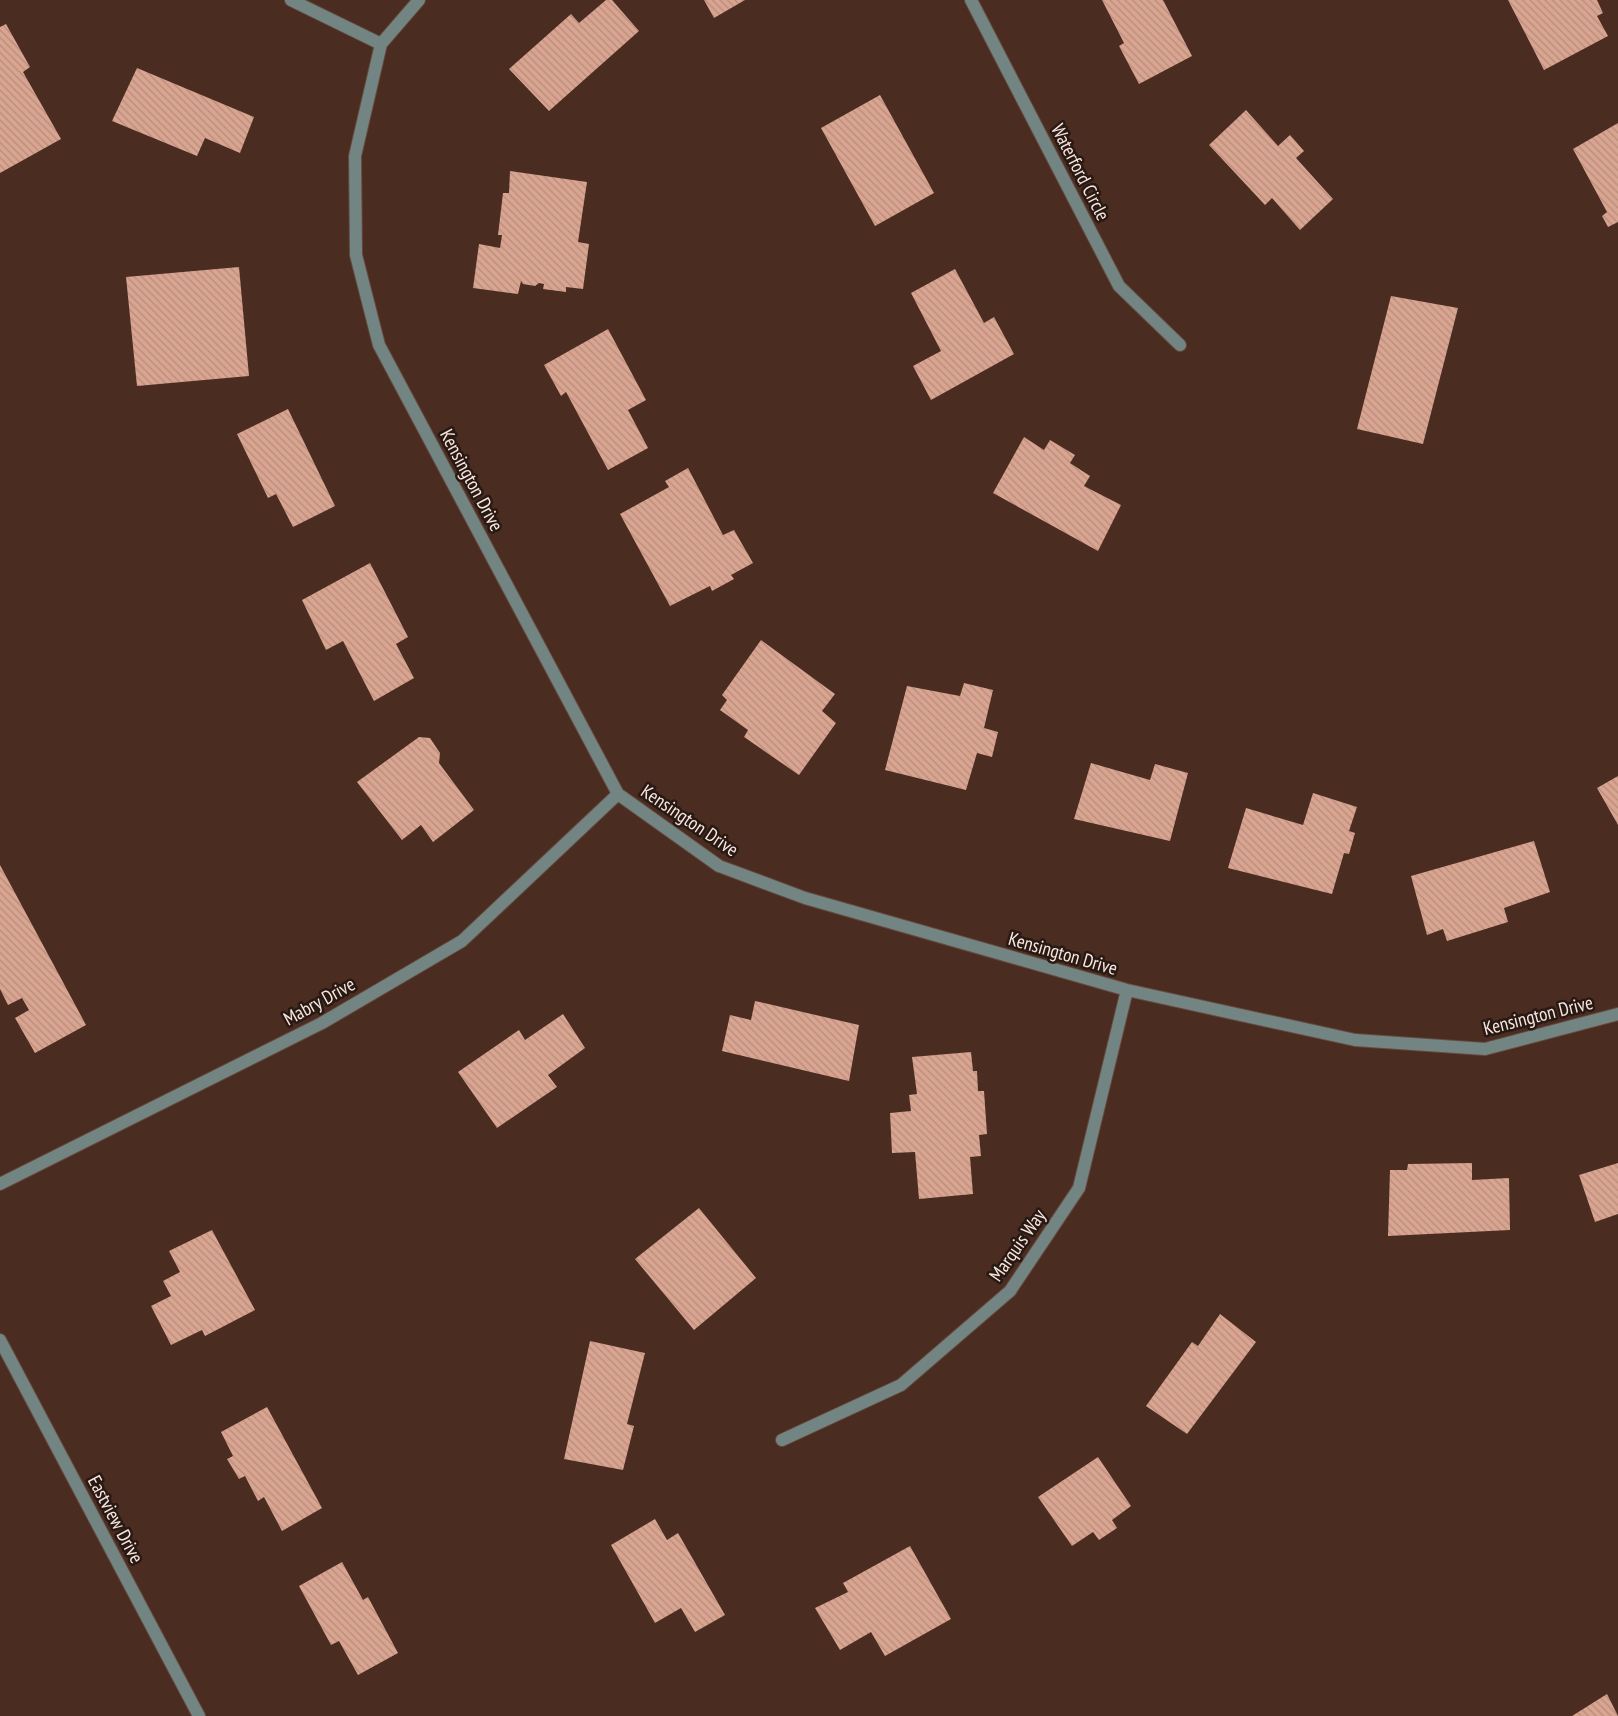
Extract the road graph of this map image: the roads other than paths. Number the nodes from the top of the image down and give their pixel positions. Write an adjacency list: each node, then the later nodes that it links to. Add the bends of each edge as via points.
1 (291, 0): 4 (street)
2 (419, 0): 4 (street, Kensington Drive)
3 (971, 0): 5 (street, Waterford Circle, via 1119,286)
4 (381, 44): 6 (street, Kensington Drive, via 355,156 356,254 379,345)
5 (1180, 345)
6 (618, 794): 7 (street, Kensington Drive, via 718,866 805,898); 9 (street, Mabry Drive, via 462,941 322,1023)
7 (1127, 990): 8 (street, Kensington Drive, via 1355,1040 1485,1049); 11 (street, Marquis Way, via 1079,1188 1010,1291 901,1386)
8 (1618, 1014)
9 (0, 1184)
10 (0, 1340): 12 (street, Eastview Drive)
11 (782, 1440)
12 (199, 1716)

